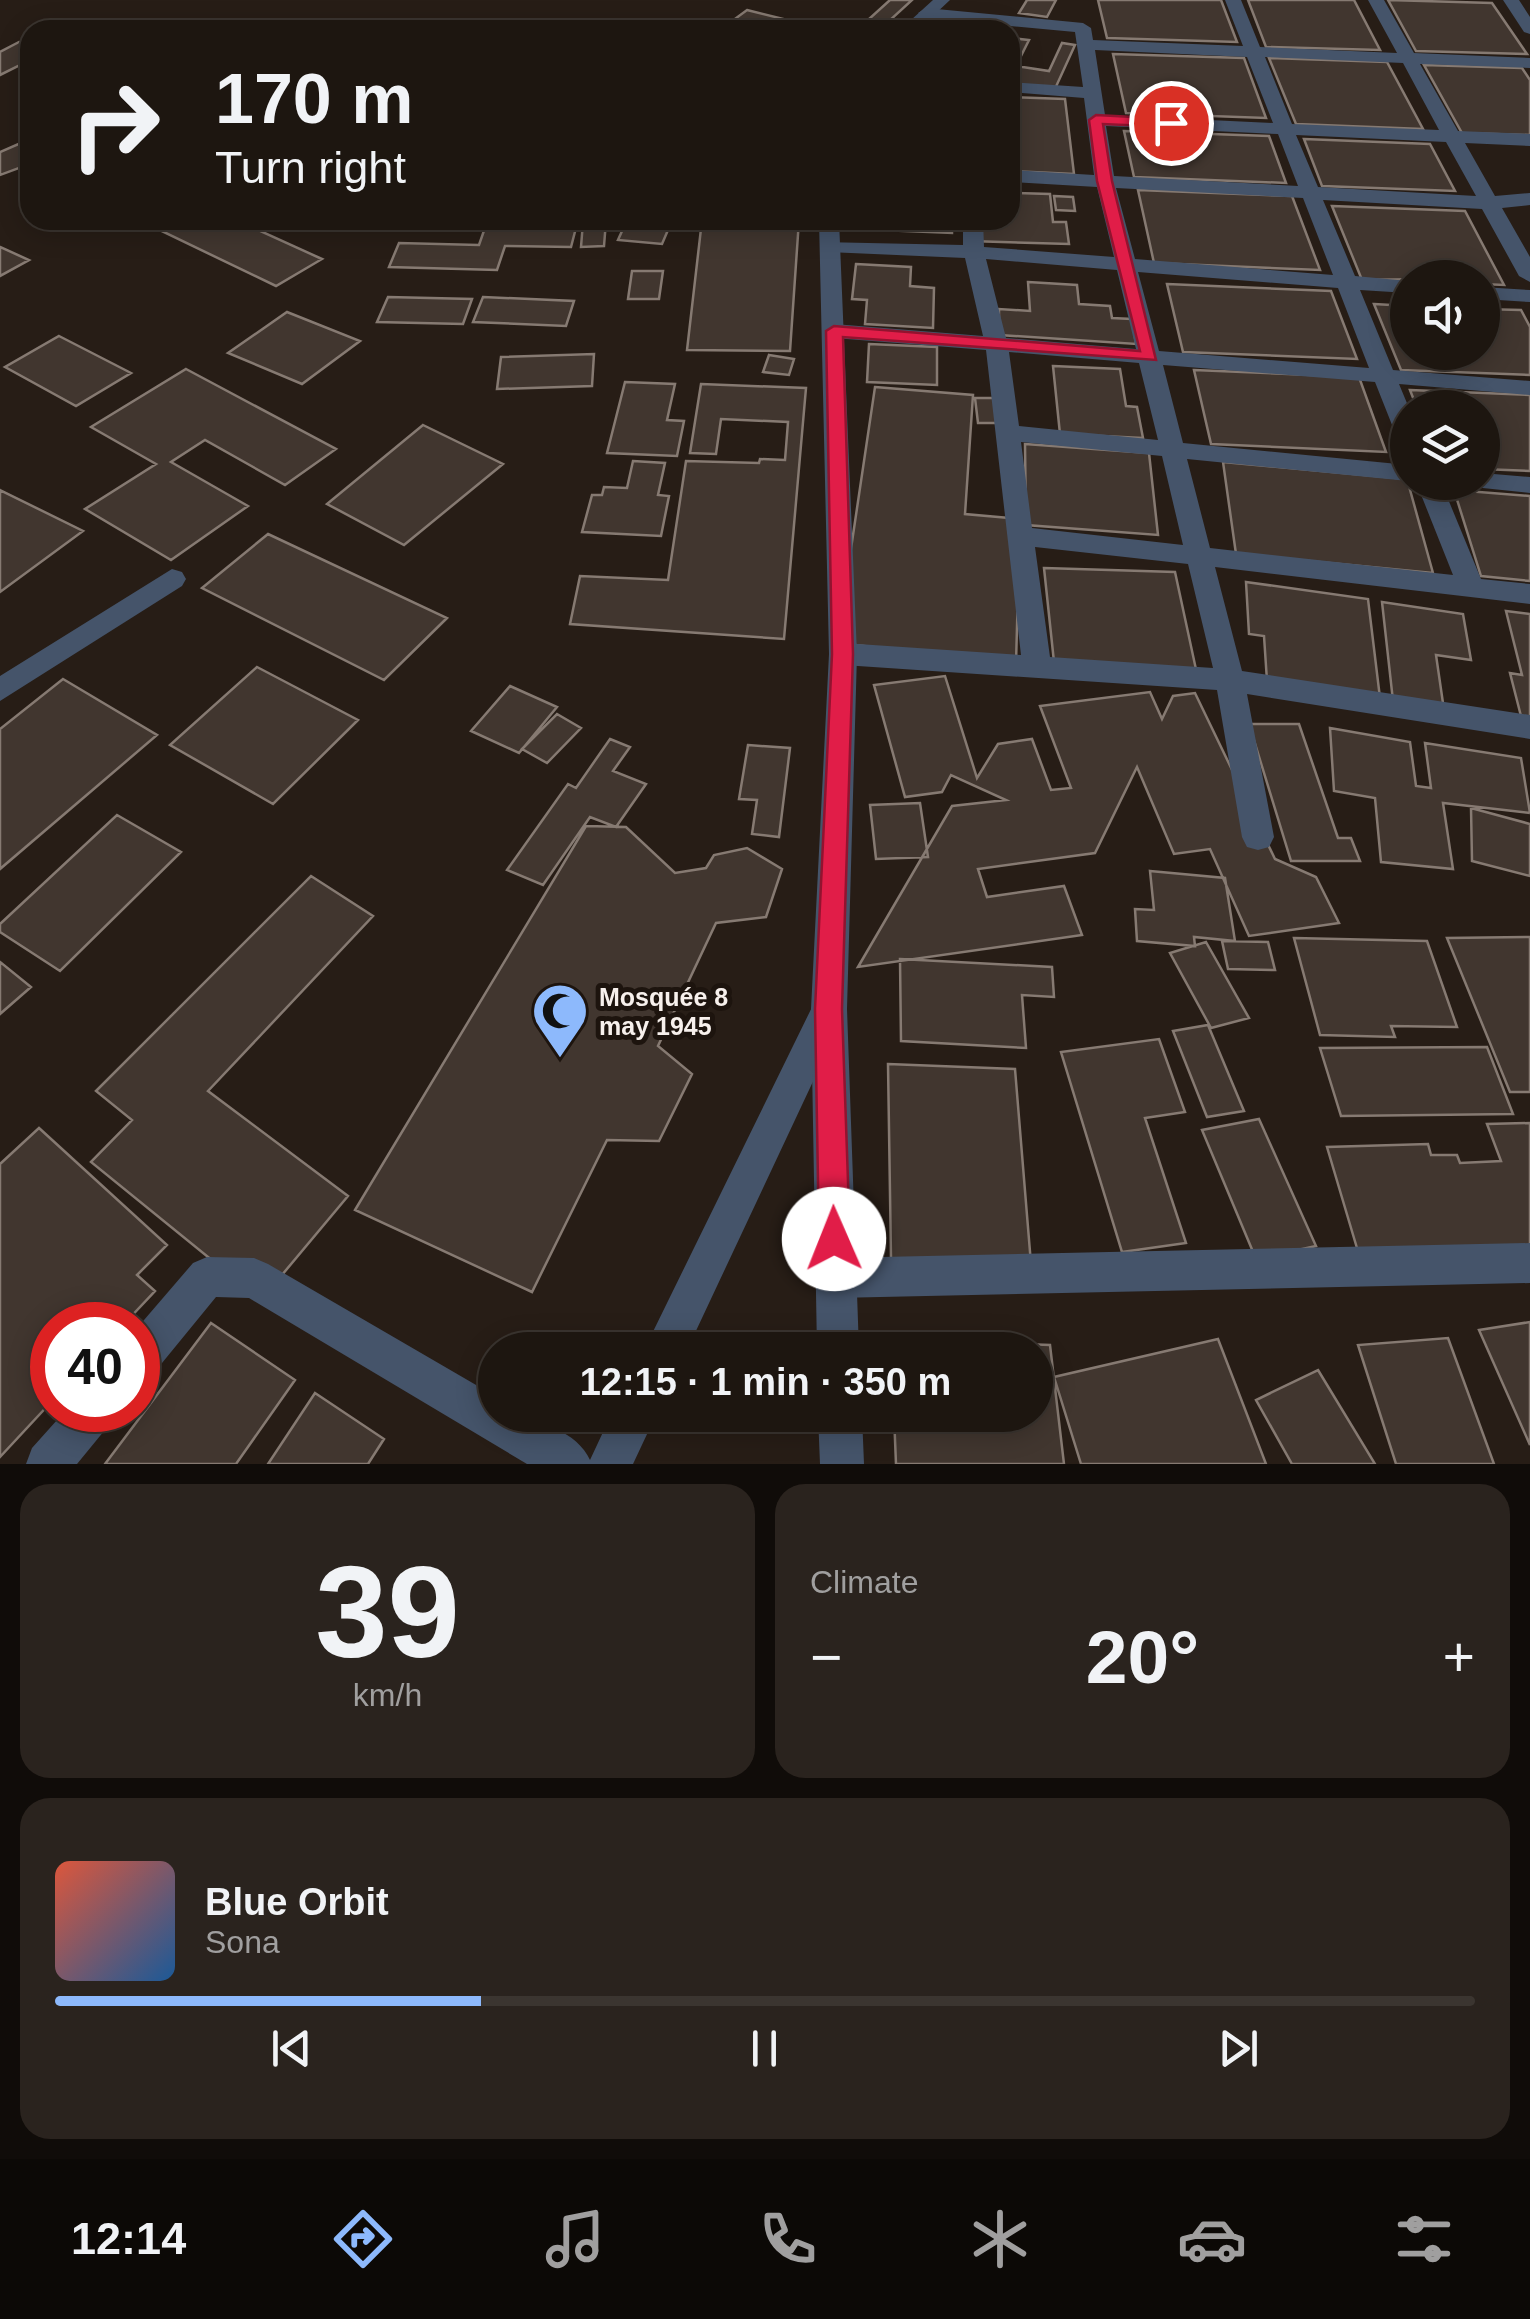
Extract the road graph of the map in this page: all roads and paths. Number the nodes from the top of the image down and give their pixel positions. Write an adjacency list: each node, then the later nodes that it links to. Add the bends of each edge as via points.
1 (942, 0): 5 (street)
2 (1234, 0): 11 (street)
3 (1376, 0): 12 (street)
4 (1511, 0): 9 (street)
5 (926, 13): 6 (street); 7 (street)
6 (919, 20)
7 (999, 20)
8 (1020, 22): 10 (street, via 1082,28)
9 (1530, 29)
10 (1085, 45): 11 (street); 15 (street)
11 (1254, 52): 12 (street); 17 (street)
12 (1408, 57): 13 (street); 18 (street)
13 (1530, 64)
14 (1020, 87): 15 (street)
15 (1092, 93): 16 (street)
16 (1096, 120): 17 (street); 21 (street)
17 (1285, 127): 18 (street); 22 (street)
18 (1452, 136): 19 (street); 24 (street)
19 (1530, 140)
20 (1020, 177): 21 (street)
21 (1105, 181): 22 (street); 28 (street)
22 (1307, 194): 24 (street); 30 (street)
23 (1530, 200): 24 (street)
24 (1489, 203): 29 (street)
25 (973, 230): 27 (street)
26 (828, 233): 27 (street); 34 (street)
27 (974, 252): 28 (street); 35 (street)
28 (1128, 268): 30 (street); 36 (street)
29 (1530, 276)
30 (1344, 283): 31 (street); 37 (street)
31 (1390, 286)
32 (1500, 294): 33 (street)
33 (1530, 296)
34 (834, 331): 35 (street); 51 (street)
35 (996, 344): 36 (street); 40 (street)
36 (1150, 357): 37 (street); 41 (street)
37 (1382, 376): 38 (street); 39 (street)
38 (1530, 388)
39 (1390, 394)
40 (1008, 433): 41 (street); 46 (street)
41 (1172, 450): 42 (street); 47 (street)
42 (1390, 471)
43 (1500, 482): 44 (street)
44 (1530, 485)
45 (1435, 500): 49 (street)
46 (1020, 536): 47 (street); 52 (street)
47 (1199, 554): 49 (street); 53 (street)
48 (172, 578): 54 (street)
49 (1472, 590): 50 (street)
50 (1530, 594)
51 (842, 654): 52 (street); 57 (street)
52 (1037, 667): 53 (street)
53 (1230, 680): 55 (street); 56 (street)
54 (0, 690)
55 (1530, 727)
56 (1258, 837)
57 (829, 1009): 59 (street); 60 (street)
58 (1530, 1263): 59 (street)
59 (836, 1278): 61 (street)
60 (674, 1332)
61 (838, 1332)
62 (160, 1333): 67 (street, via 207,1278 254,1278)
63 (75, 1432): 66 (street)
64 (626, 1432): 68 (street)
65 (841, 1432): 69 (street)
66 (48, 1464)
67 (569, 1464)
68 (610, 1464)
69 (842, 1464)

